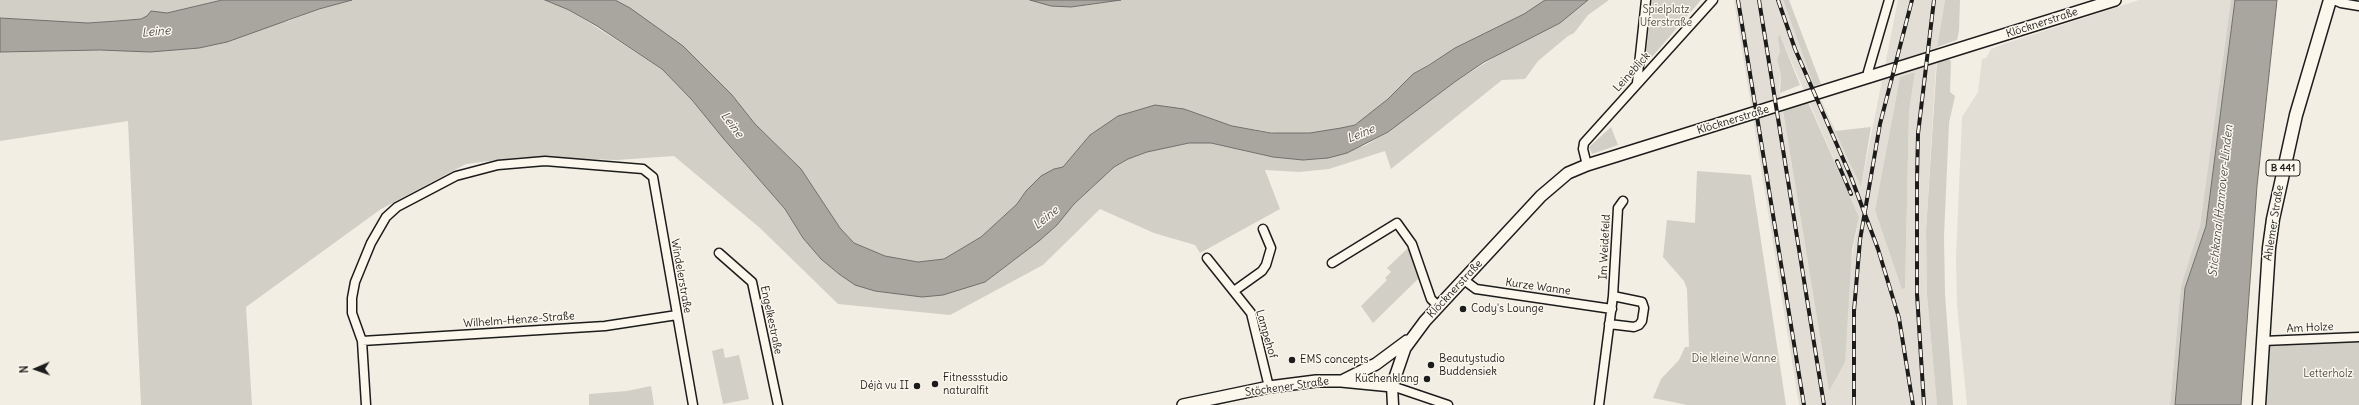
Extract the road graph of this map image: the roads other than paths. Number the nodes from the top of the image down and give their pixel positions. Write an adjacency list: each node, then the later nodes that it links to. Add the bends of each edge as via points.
1 (1646, 0): 9 (street)
2 (1713, 0): 9 (street, Leineblick)
3 (1889, 0): 8 (street, via 1868,72)
4 (2115, 0): 8 (main road, Klöcknerstraße)
5 (2330, 0): 26 (main road, Ahlemer Straße / B 441, via 2296,115 2278,191 2269,248)
6 (2334, 0): 7 (street)
7 (2359, 6)
8 (1869, 78): 10 (main road, Klöcknerstraße)
9 (1637, 83): 10 (street, Leineblick, via 1584,143)
10 (1587, 165): 16 (main road, Klöcknerstraße, via 1557,180)
11 (1622, 201): 18 (street, Im Weidefeld, via 1618,208)
12 (1262, 229): 17 (street, via 1271,248 1266,265 1262,272)
13 (719, 253): 32 (street, Engelkestraße, via 752,282)
14 (1207, 258): 17 (street, Lampehof)
15 (1332, 263): 19 (street, via 1397,223 1412,244 1431,299)
16 (1464, 280): 19 (main road, Klöcknerstraße); 20 (street, Kurze Wanne, via 1476,289)
17 (1234, 291): 29 (street, Lampehof, via 1251,313)
18 (1613, 296): 20 (street, Im Weidefeld); 22 (street, via 1642,302 1644,308 1639,326)
19 (1438, 306): 24 (main road, Klöcknerstraße)
20 (1612, 309): 22 (street, Im Weidefeld)
21 (677, 314): 25 (street, Wilhelm-Henze-Straße, via 605,326); 25 (street, Windelerstraße, via 653,177 643,168 545,161 498,165 456,176 397,207 386,217 378,229 355,282 352,313); 31 (street, Windelerstraße)
22 (1609, 324): 36 (street, Im Weidefeld)
23 (2359, 336): 26 (street, Am Holze)
24 (1412, 337): 27 (main road, via 1376,364); 28 (main road, via 1401,356)
25 (362, 341): 30 (street, Windelerstraße)
26 (2262, 341): 37 (main road, Ahlemer Straße / B 441)
27 (1341, 381): 28 (main road, Stöckener Straße); 29 (main road, Stöckener Straße, via 1316,381)
28 (1392, 386): 34 (street); 35 (street)
29 (1269, 388): 33 (main road, Stöckener Straße)
30 (366, 405)
31 (693, 405)
32 (778, 405)
33 (1183, 405)
34 (1393, 405)
35 (1448, 405)
36 (1599, 405)
37 (2259, 405)

